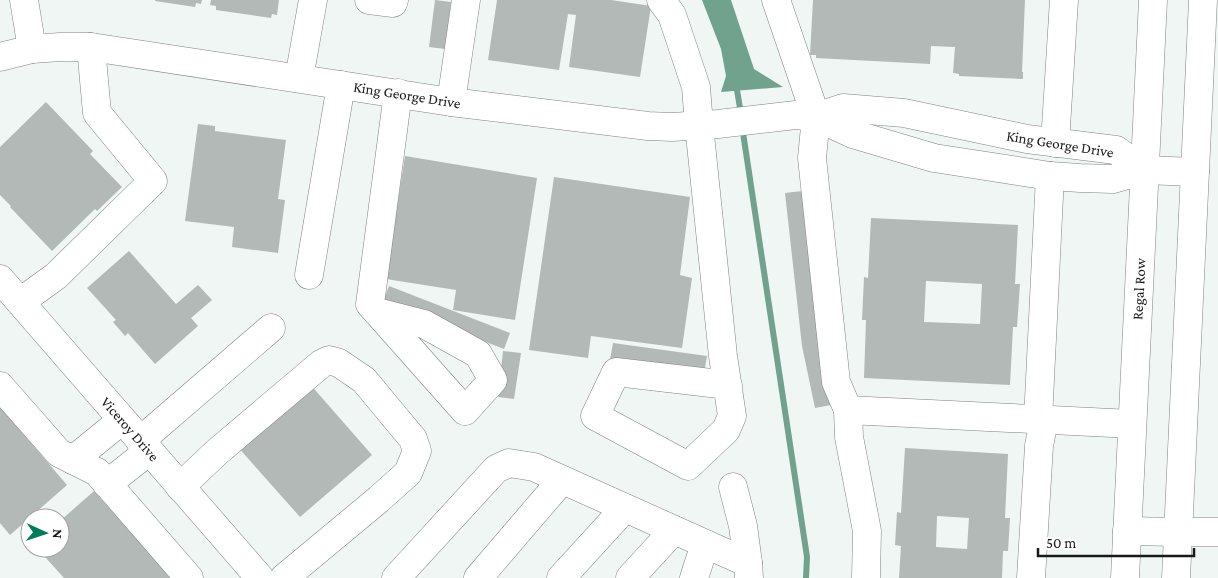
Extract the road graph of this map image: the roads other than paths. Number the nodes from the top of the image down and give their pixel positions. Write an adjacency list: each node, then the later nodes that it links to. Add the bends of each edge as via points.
1 (24, 0): 12 (street)
2 (313, 0): 14 (street)
3 (369, 0): 4 (street, via 393,3)
4 (394, 0)
5 (466, 0): 17 (street)
6 (661, 0): 19 (street, via 672,15)
7 (776, 0): 18 (street)
8 (1064, 0): 20 (street)
9 (1153, 0): 21 (street, Regal Row)
10 (1203, 0): 22 (street)
11 (91, 47): 12 (street, King George Drive); 14 (street, King George Drive); 26 (street, via 97,113 153,181 56,276)
12 (32, 49): 13 (street, King George Drive)
13 (0, 57)
14 (298, 78): 15 (street, King George Drive)
15 (341, 85): 16 (street, King George Drive); 24 (street)
16 (398, 93): 17 (street, King George Drive); 27 (street, via 370,304)
17 (451, 102): 19 (street, King George Drive, via 648,126)
18 (806, 116): 19 (street, King George Drive); 20 (street, King George Drive, via 843,108 904,113); 23 (street, King George Drive, via 934,158); 31 (street, via 836,382)
19 (708, 124): 29 (street)
20 (1055, 143): 21 (street, King George Drive, via 1116,150)
21 (1144, 170): 22 (street); 23 (street, King George Drive, via 1113,179); 34 (street, Regal Row)
22 (1195, 172): 44 (street)
23 (1050, 176): 33 (street)
24 (309, 275)
25 (0, 279): 26 (street, Viceroy Drive)
26 (20, 302): 32 (street, Viceroy Drive)
27 (377, 312)
28 (271, 328): 35 (street)
29 (728, 385): 29 (street, via 732,416 726,430 688,466 595,416 616,372)
30 (0, 386): 36 (street, via 59,453)
31 (848, 410): 33 (street); 56 (street, via 849,437 867,531)
32 (122, 420): 35 (street, Viceroy Drive); 36 (street)
33 (1041, 420): 34 (street); 57 (street)
34 (1132, 424): 43 (street, Regal Row)
35 (145, 446): 38 (street); 39 (street, Viceroy Drive)
36 (73, 460): 38 (street, via 97,472)
37 (562, 480): 41 (street); 51 (street, via 534,467 509,463 496,469); 52 (street)
38 (107, 484): 49 (street)
39 (180, 487): 48 (street, Viceroy Drive); 50 (street, via 321,364 330,360 339,363 364,380 413,439 416,451 413,461 408,473)
40 (733, 488): 47 (street, via 743,526)
41 (626, 508): 42 (street); 53 (street)
42 (674, 530): 46 (street); 54 (street)
43 (1127, 531): 44 (street); 58 (street, Regal Row)
44 (1178, 532): 45 (street); 59 (street)
45 (1218, 532)
46 (705, 544): 47 (street); 55 (street)
47 (748, 571)
48 (252, 575)
49 (189, 578)
50 (284, 578)
51 (396, 578)
52 (478, 578)
53 (561, 578)
54 (630, 578)
55 (694, 578)
56 (866, 578)
57 (1031, 578)
58 (1125, 578)
59 (1176, 578)

